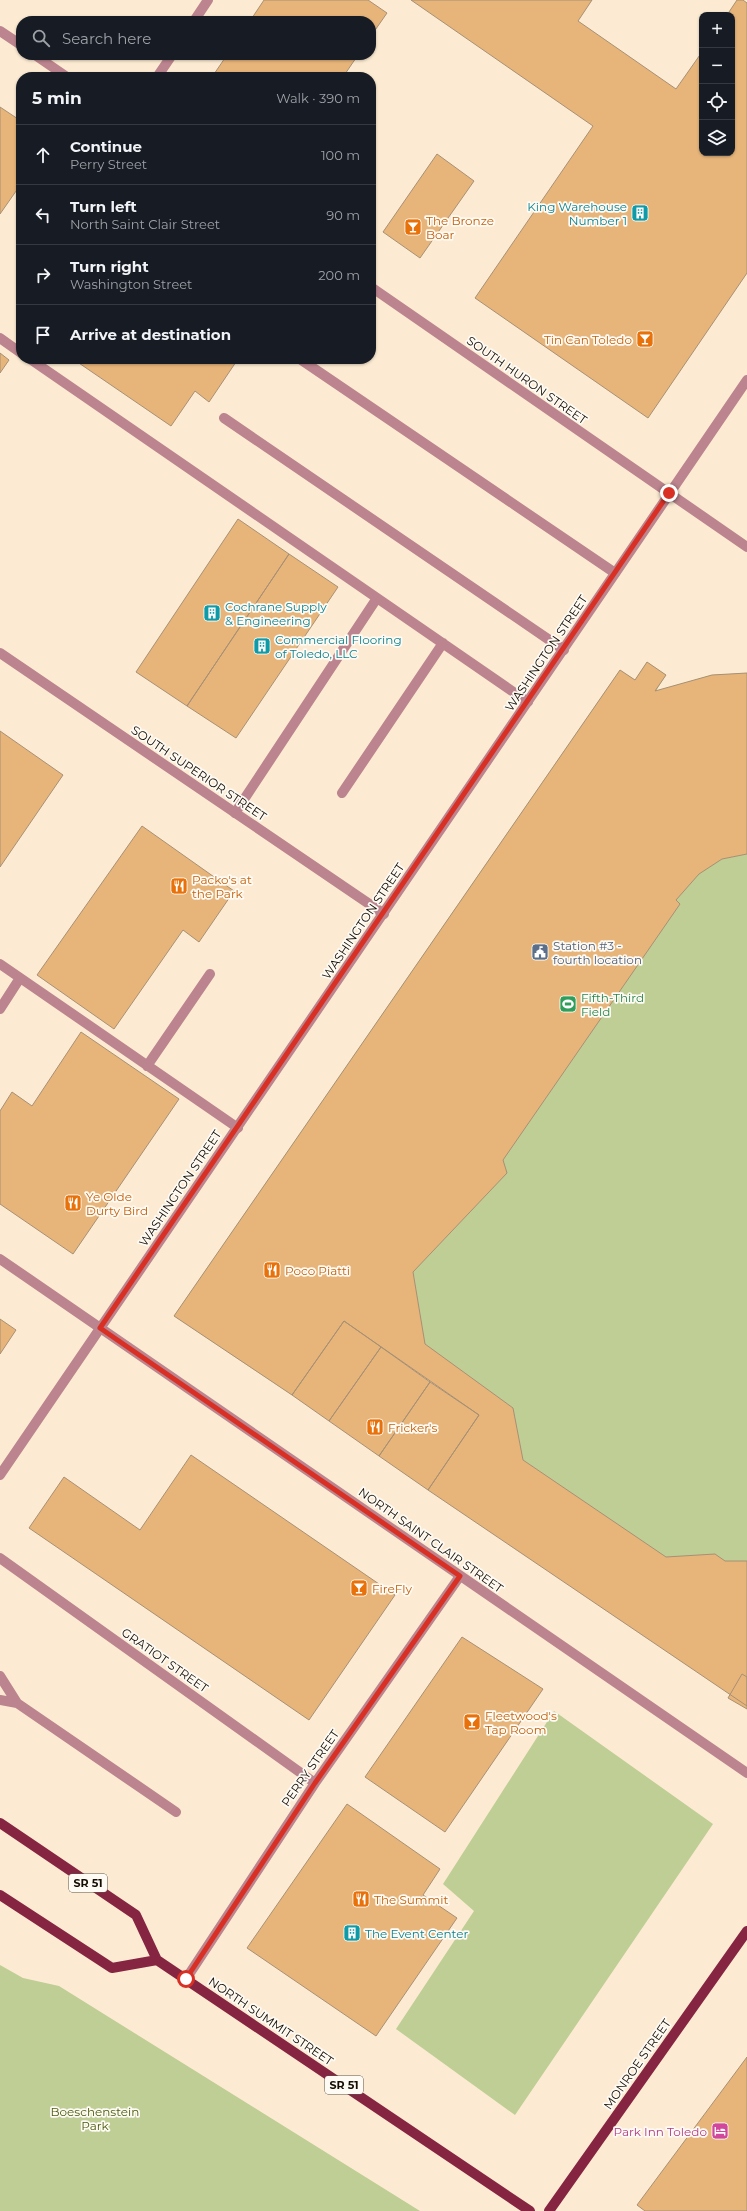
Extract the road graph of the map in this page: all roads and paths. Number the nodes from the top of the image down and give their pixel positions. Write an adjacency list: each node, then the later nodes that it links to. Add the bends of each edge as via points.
1 (208, 0): 2 (street)
2 (197, 16)
3 (0, 31): 4 (street)
4 (16, 42)
5 (42, 60): 7 (street)
6 (169, 60): 8 (street)
7 (60, 72)
8 (160, 72)
9 (376, 290): 16 (street, SOUTH HURON STREET)
10 (0, 338): 11 (street)
11 (16, 349)
12 (37, 364): 19 (street)
13 (307, 364): 18 (street)
14 (747, 380): 16 (street, WASHINGTON STREET)
15 (224, 418): 21 (street)
16 (669, 493): 17 (street, SOUTH HURON STREET); 18 (street, WASHINGTON STREET)
17 (747, 547)
18 (615, 573): 21 (street, WASHINGTON STREET)
19 (377, 598): 20 (street); 25 (street)
20 (443, 643): 23 (street); 24 (street)
21 (564, 650): 23 (street, WASHINGTON STREET)
22 (0, 653): 25 (street, SOUTH SUPERIOR STREET)
23 (528, 702): 26 (street, WASHINGTON STREET)
24 (342, 793)
25 (235, 813): 26 (street, SOUTH SUPERIOR STREET)
26 (384, 914): 32 (street, WASHINGTON STREET)
27 (0, 964): 29 (street)
28 (210, 974): 31 (street)
29 (20, 978): 30 (street); 31 (street)
30 (0, 1009)
31 (147, 1066): 32 (street)
32 (238, 1128): 34 (street, WASHINGTON STREET)
33 (0, 1260): 34 (street, NORTH SAINT CLAIR STREET)
34 (100, 1328): 35 (street, WASHINGTON STREET); 37 (street, NORTH SAINT CLAIR STREET)
35 (0, 1475)
36 (0, 1558): 42 (street, GRATIOT STREET)
37 (460, 1576): 41 (street, NORTH SAINT CLAIR STREET); 42 (street, PERRY STREET)
38 (0, 1676): 40 (street)
39 (0, 1700): 40 (street)
40 (17, 1703): 43 (street)
41 (747, 1773)
42 (315, 1783): 48 (street, PERRY STREET)
43 (176, 1812)
44 (0, 1823): 47 (main road, SR 51, via 136,1915)
45 (0, 1895): 47 (main road, via 112,1968)
46 (747, 1931): 50 (main road, MONROE STREET)
47 (157, 1960): 48 (main road, NORTH SUMMIT STREET / SR 51)
48 (186, 1979): 49 (main road, NORTH SUMMIT STREET / SR 51)
49 (530, 2211)
50 (549, 2211)

